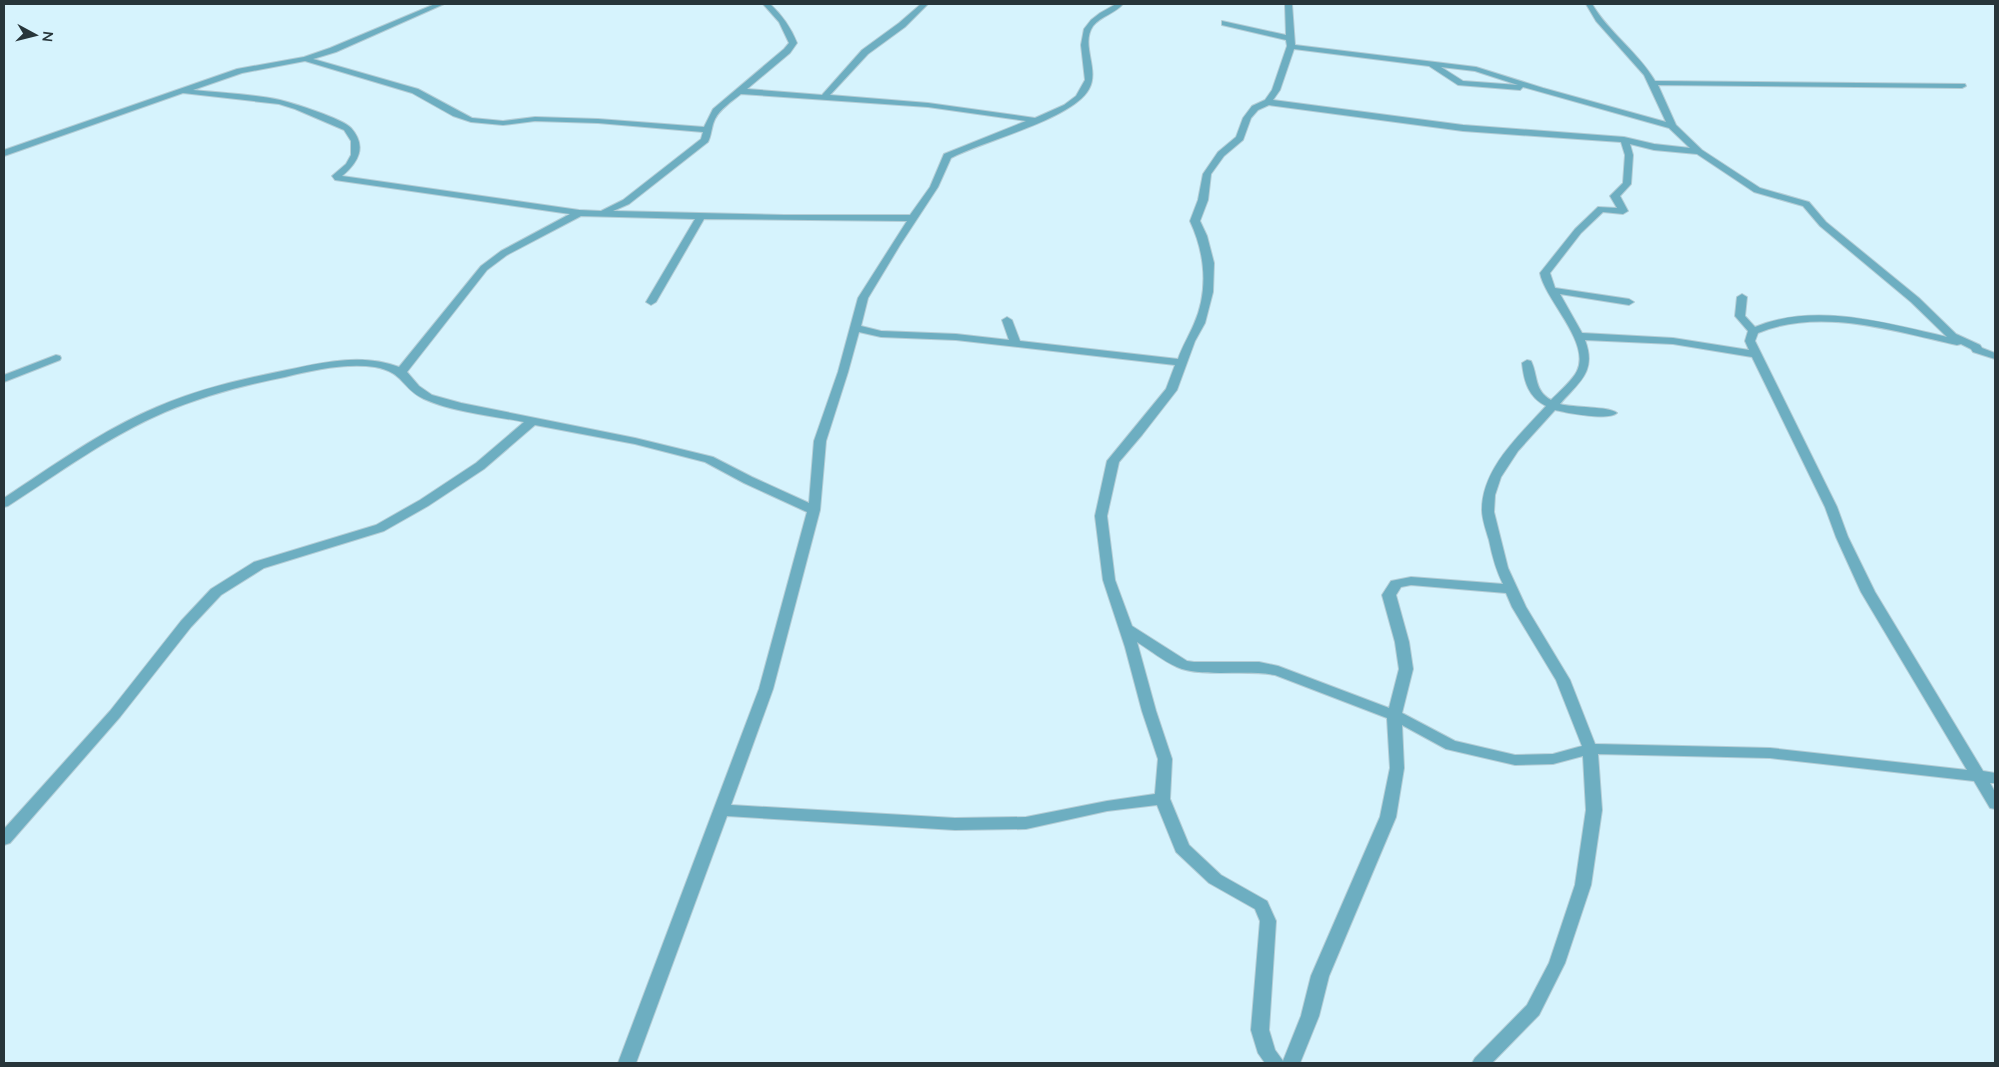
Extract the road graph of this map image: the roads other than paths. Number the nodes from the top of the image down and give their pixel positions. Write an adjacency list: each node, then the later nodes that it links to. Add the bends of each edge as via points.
1 (440, 4): 9 (street, via 334,50)
2 (766, 4): 14 (street, via 776,13 793,42 787,51)
3 (925, 4): 16 (street, via 865,52)
4 (1120, 4): 18 (street, via 1087,30 1090,80 1080,97)
5 (1289, 4): 8 (street)
6 (1588, 4): 11 (street, via 1611,36 1637,60)
7 (1225, 23): 8 (street)
8 (1291, 42): 10 (street); 17 (street, via 1276,90)
9 (305, 58): 13 (street, via 255,67); 20 (street, via 415,91 471,120 598,120)
10 (1428, 63): 15 (street, via 1476,69); 15 (street, via 1461,83)
11 (1655, 83): 12 (street); 19 (street)
12 (1962, 86)
13 (182, 91): 23 (street); 24 (street, via 279,102 347,128 355,141 354,155 350,165 336,176 338,178)
14 (739, 91): 16 (street); 20 (street, via 716,111)
15 (1545, 91): 19 (street)
16 (824, 97): 18 (street, via 936,106)
17 (1268, 102): 21 (street, via 1453,127); 41 (street, via 1255,108 1247,118 1240,138 1221,154 1208,174 1195,220 1209,262 1208,292 1200,323)
18 (1036, 120): 27 (street, via 947,156 937,182)
19 (1672, 126): 22 (street)
20 (709, 130): 25 (street, via 705,140 626,202)
21 (1624, 140): 22 (street); 28 (street, via 1629,155 1627,184 1615,196 1623,211 1602,209 1578,231 1546,270)
22 (1699, 152): 37 (street, via 1757,190 1806,204 1823,224 1915,300 1952,336)
23 (4, 153)
24 (579, 212): 25 (street); 43 (street, via 504,253 484,268)
25 (598, 213): 26 (street)
26 (701, 216): 27 (street); 30 (street)
27 (914, 218): 33 (street, via 864,298)
28 (1552, 290): 31 (street); 35 (street)
29 (1742, 297): 34 (street, via 1740,316)
30 (651, 302)
31 (1629, 302)
32 (1007, 320): 36 (street)
33 (856, 328): 36 (street, via 881,334 956,337); 49 (street, via 820,441)
34 (1753, 331): 37 (street, via 1762,325 1789,320 1852,321); 38 (street, via 1750,341)
35 (1577, 336): 38 (street, via 1673,341); 45 (street, via 1585,361 1582,372)
36 (1016, 344): 41 (street)
37 (1976, 347): 39 (street, via 1976,350)
38 (1756, 354): 54 (street, via 1831,507 1868,592)
39 (1995, 356)
40 (56, 358): 44 (street)
41 (1182, 363): 51 (street, via 1171,390 1113,461 1101,516 1109,580)
42 (1527, 363): 45 (street, via 1532,390)
43 (401, 372): 47 (street, via 428,397); 48 (street, via 381,365 350,363 322,366 255,379 181,401 96,444)
44 (4, 379)
45 (1550, 407): 46 (street); 50 (street, via 1514,449 1495,477 1489,496 1492,530)
46 (1610, 413)
47 (534, 420): 49 (street, via 709,459); 58 (street, via 480,466 380,528 259,565 216,592 186,624 115,714)
48 (4, 503)
49 (814, 510): 57 (street, via 766,689)
50 (1511, 589): 52 (street, via 1412,581 1396,584 1389,595 1406,669); 53 (street, via 1563,680)
51 (1125, 628): 52 (street, via 1182,664 1194,667 1259,667 1278,671); 55 (street, via 1165,759)
52 (1394, 715): 53 (street, via 1450,745 1515,760 1552,759); 61 (street, via 1397,768 1388,817 1320,976 1310,1016)
53 (1590, 749): 54 (street, via 1770,753); 62 (street, via 1594,810 1583,885 1560,955 1534,1010)
54 (1988, 777): 56 (street)
55 (1162, 799): 57 (street, via 1107,806 1026,823 955,824); 60 (street, via 1182,848 1215,879 1261,905 1268,921 1260,1030 1267,1054)
56 (1995, 804)
57 (723, 810): 59 (street)
58 (4, 839)
59 (627, 1063)
60 (1275, 1063)
61 (1290, 1063)
62 (1481, 1063)

